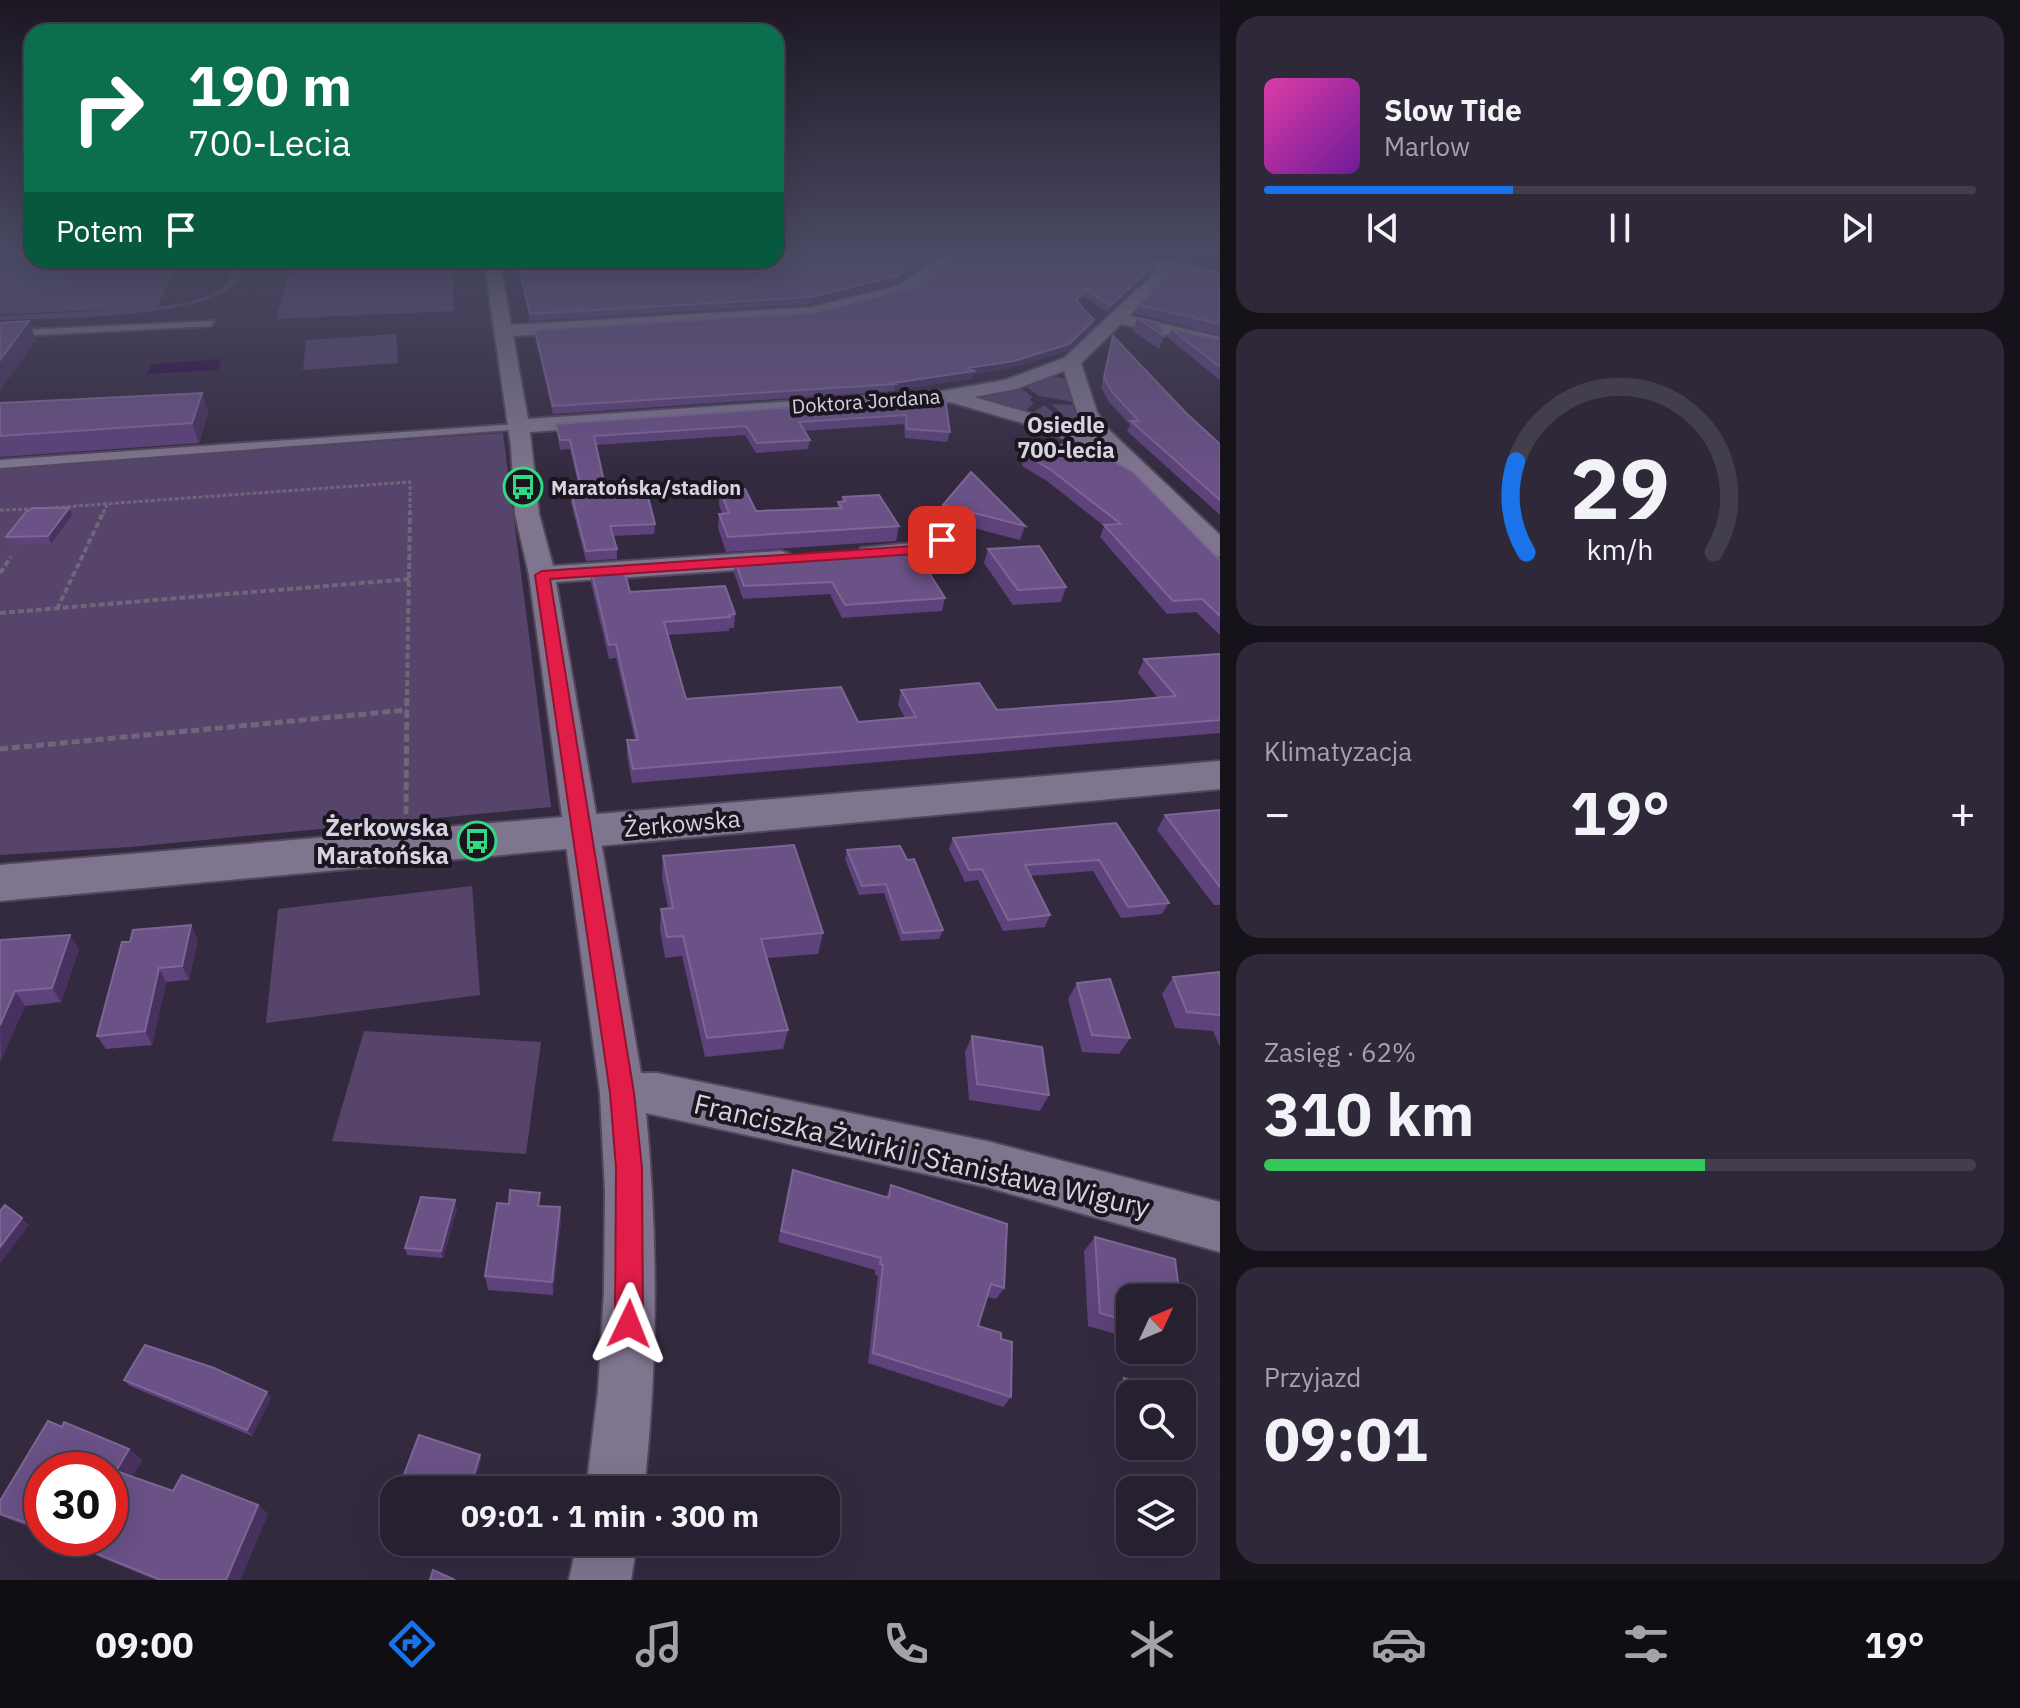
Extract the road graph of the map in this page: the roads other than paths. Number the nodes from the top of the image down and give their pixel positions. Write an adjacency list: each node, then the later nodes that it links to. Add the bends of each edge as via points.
1 (120, 328): 7 (lane)
2 (503, 328): 6 (street)
3 (557, 328): 6 (street)
4 (1105, 328): 9 (street, Doktora Jordana)
5 (1158, 328): 8 (street)
6 (504, 331): 11 (street)
7 (0, 334)
8 (1220, 342)
9 (1071, 362): 10 (street, Doktora Jordana, via 1009,385); 12 (street, via 1093,424)
10 (942, 397): 11 (street, Doktora Jordana); 12 (street, via 1033,420)
11 (519, 426): 13 (lane); 18 (street, via 525,500)
12 (1124, 457): 15 (street)
13 (0, 464)
14 (942, 540): 16 (street, via 916,550)
15 (1220, 549)
16 (839, 555)
17 (808, 557): 18 (street)
18 (542, 575): 20 (street)
19 (1220, 775): 20 (street, Żerkowska)
20 (581, 831): 21 (street, Żerkowska); 22 (street)
21 (0, 883)
22 (622, 1093): 23 (street, Franciszka Żwirki i Stanisława Wigury, via 657,1093 986,1164); 24 (street, via 631,1268)
23 (1220, 1227)
24 (617, 1476)
25 (604, 1556): 26 (street)
26 (600, 1580)

